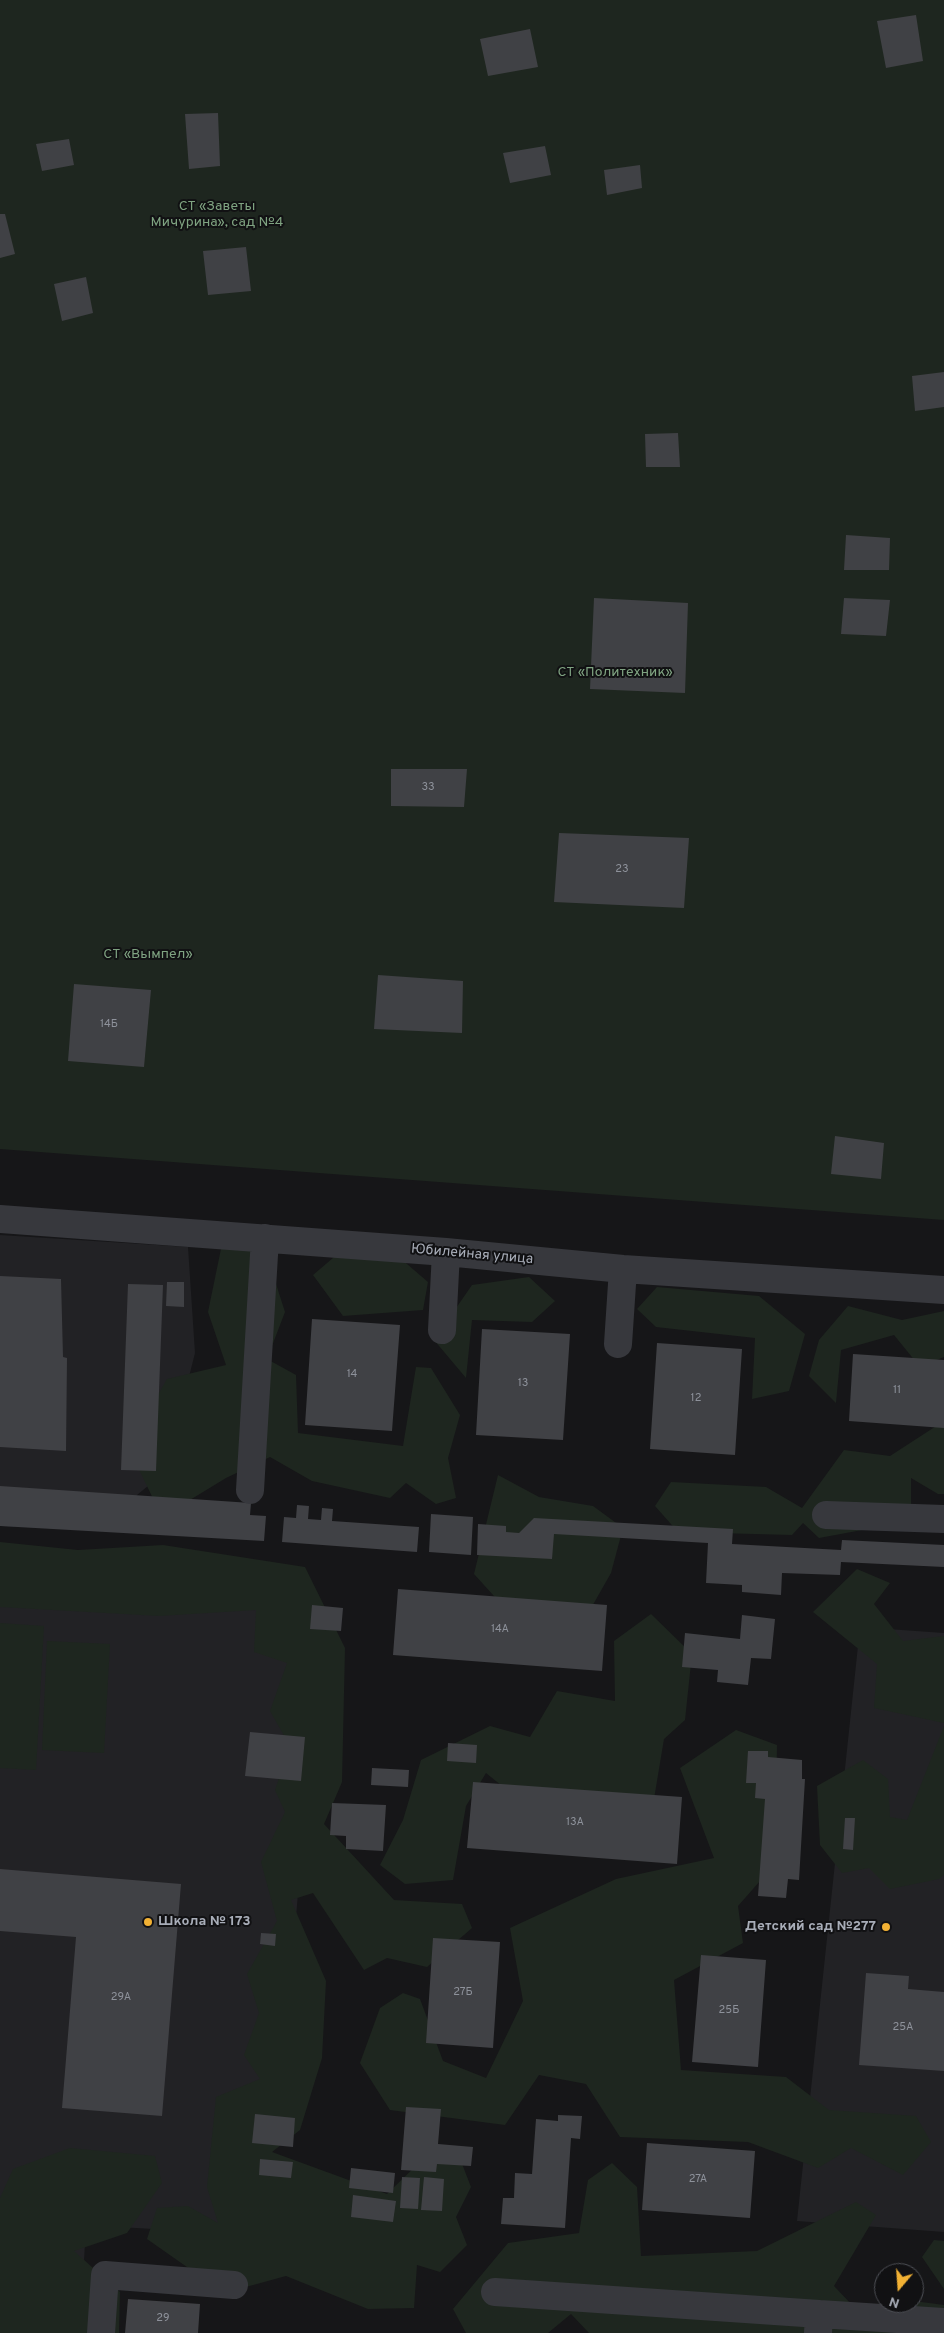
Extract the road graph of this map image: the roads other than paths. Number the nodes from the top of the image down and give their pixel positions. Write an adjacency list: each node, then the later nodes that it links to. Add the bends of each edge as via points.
1 (0, 1219): 2 (street, Юбилейная улица)
2 (265, 1238): 3 (street, Юбилейная улица); 8 (street)
3 (446, 1252): 4 (street, Юбилейная улица); 6 (street)
4 (623, 1269): 5 (street, Юбилейная улица); 7 (street)
5 (944, 1290)
6 (442, 1330)
7 (618, 1344)
8 (250, 1490)
9 (826, 1515): 10 (street)
10 (944, 1519)
11 (234, 2285): 15 (street, via 104,2275)
12 (495, 2292): 14 (street)
13 (944, 2322): 14 (street)
14 (818, 2323)
15 (101, 2333)

